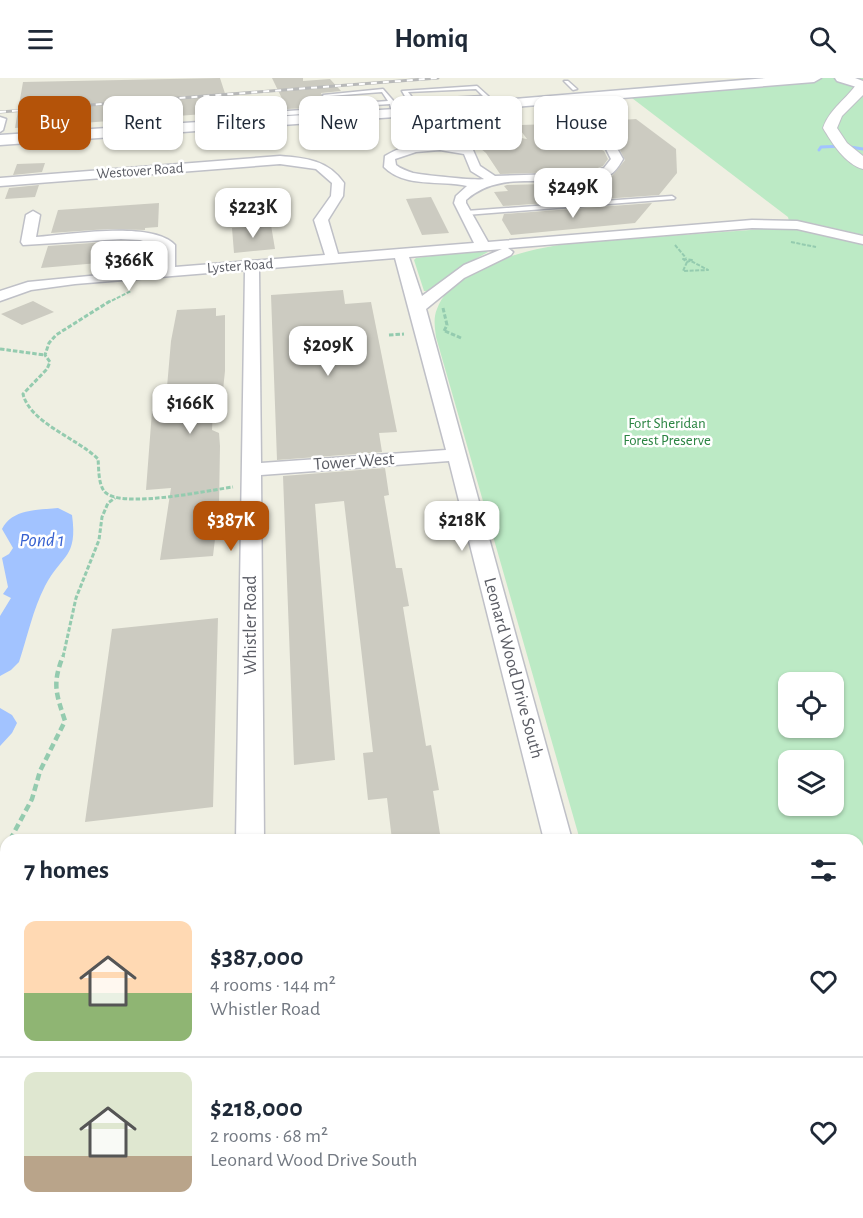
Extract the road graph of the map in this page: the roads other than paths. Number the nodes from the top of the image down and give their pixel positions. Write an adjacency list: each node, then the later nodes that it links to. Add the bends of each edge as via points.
1 (717, 78): 4 (lane)
2 (814, 78): 5 (main road)
3 (842, 78): 7 (main road)
4 (690, 79)
5 (775, 80): 11 (main road)
6 (566, 82): 8 (lane)
7 (863, 85): 18 (street, via 859,94 833,117 830,128)
8 (575, 89)
9 (407, 96): 10 (lane, via 404,91 468,86 477,87)
10 (486, 96)
11 (522, 99)
12 (391, 108): 16 (main road, via 322,118 157,125)
13 (393, 108): 13 (lane, via 383,90 326,95 333,107)
14 (0, 119): 15 (lane)
15 (0, 130)
16 (0, 140)
17 (613, 150): 19 (street, via 616,163 598,175)
18 (857, 159)
19 (493, 180): 21 (street); 21 (street, via 475,168 469,152 458,148 409,149 389,158 390,167 406,175)
20 (0, 182): 29 (street, Westover Road, via 280,160 327,168 334,164 338,191 321,220)
21 (477, 185): 23 (street, via 460,199)
22 (672, 198): 23 (lane)
23 (466, 213): 27 (street)
24 (33, 215): 31 (street, via 24,252 42,253 69,239 153,237 168,245)
25 (863, 240): 26 (street, via 797,225 752,224)
26 (535, 242): 27 (street, Lyster Road); 33 (street, via 464,270)
27 (483, 246): 28 (street, Lyster Road)
28 (401, 253): 29 (street, Lyster Road); 33 (street, Leonard Wood Drive South)
29 (333, 259): 30 (street, Lyster Road)
30 (252, 265): 31 (street, Lyster Road); 35 (street, Whistler Road)
31 (168, 272): 32 (street, Lyster Road, via 28,286)
32 (0, 296)
33 (418, 308): 34 (street, Leonard Wood Drive South, via 435,332)
34 (457, 455): 35 (street, Tower West); 37 (street, Leonard Wood Drive South)
35 (251, 470): 36 (street, Whistler Road)
36 (250, 834)
37 (556, 834)

